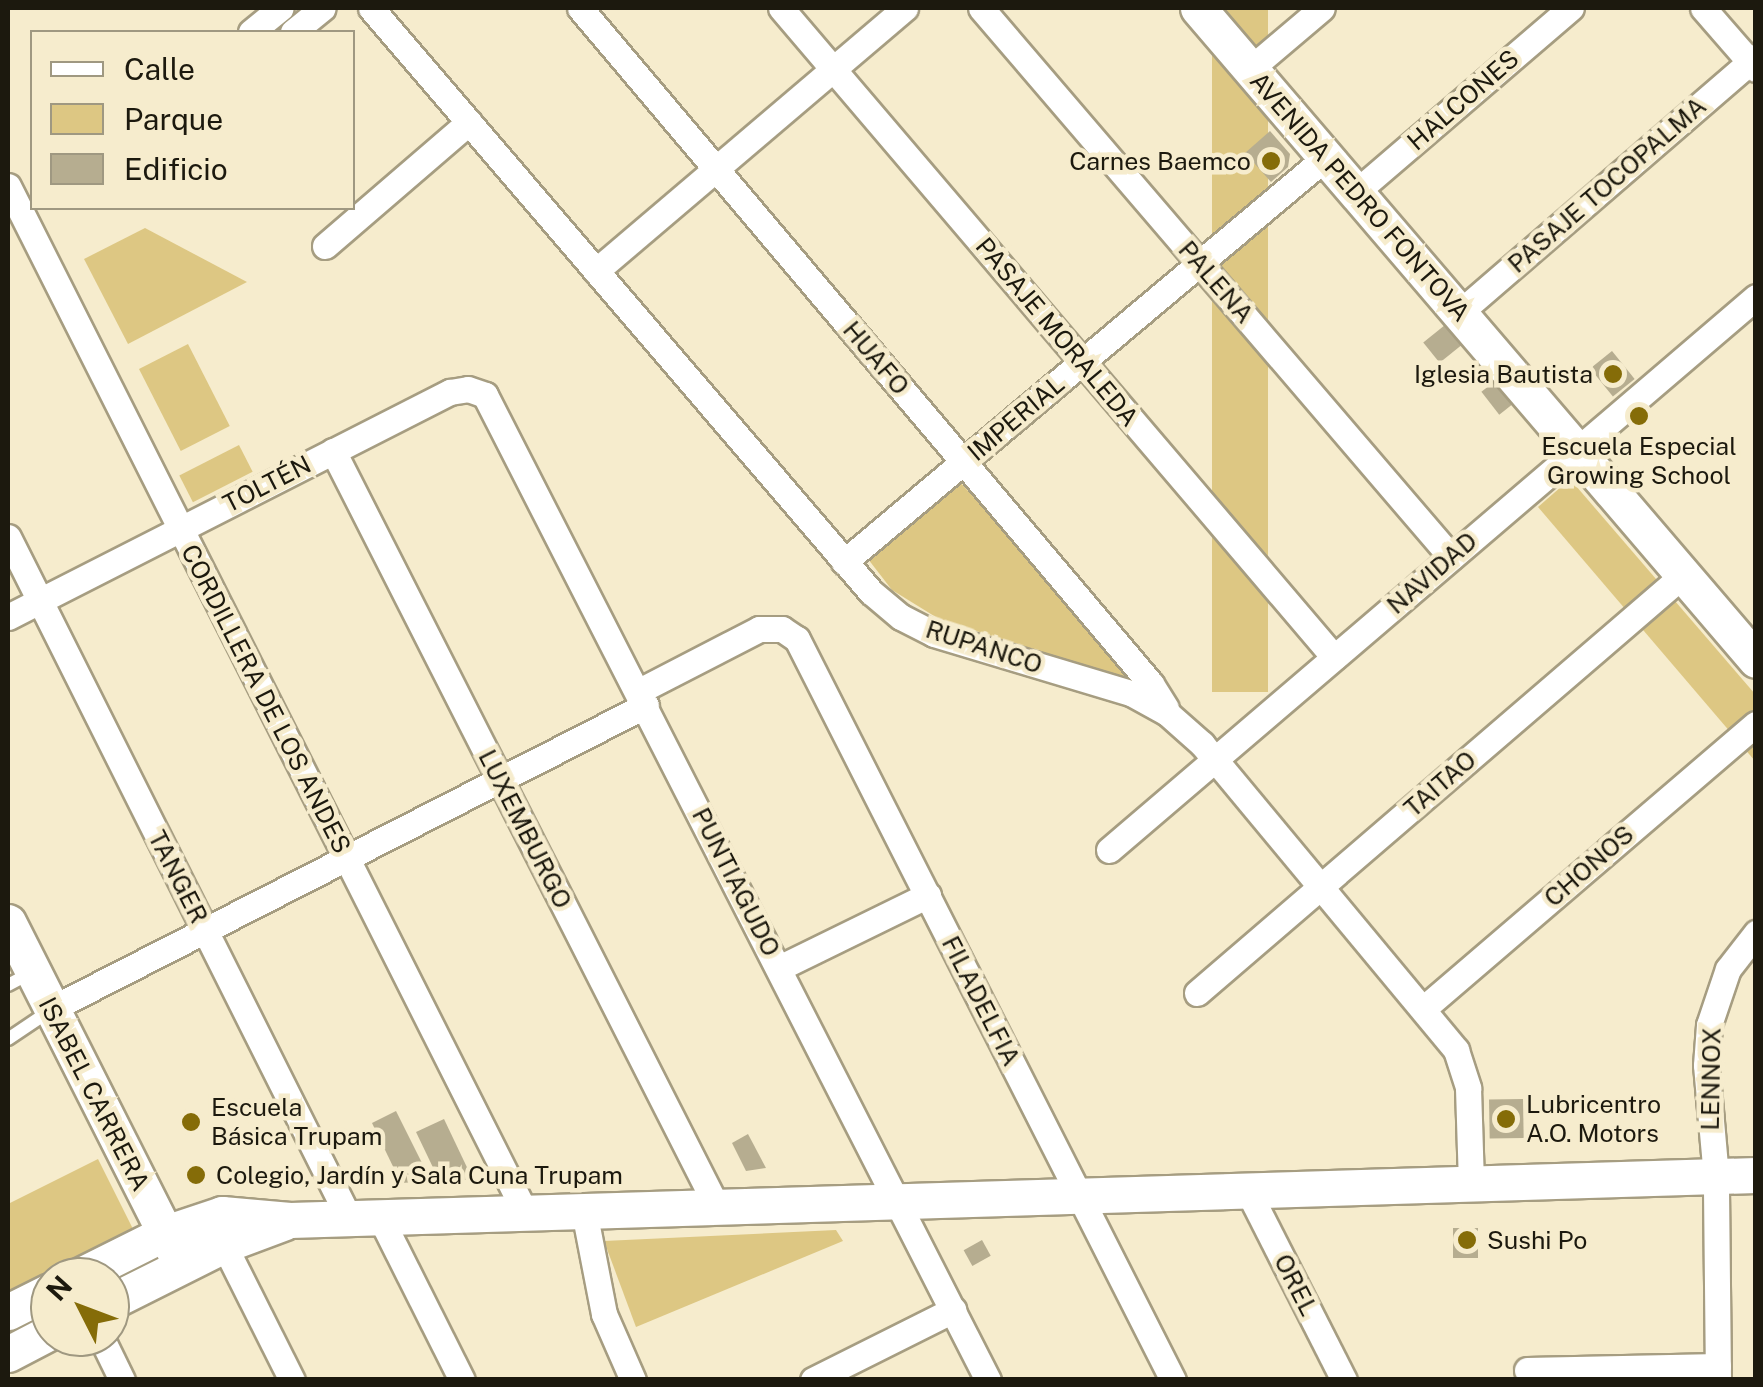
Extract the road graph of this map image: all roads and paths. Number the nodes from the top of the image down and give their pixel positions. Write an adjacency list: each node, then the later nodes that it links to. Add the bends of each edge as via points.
1 (281, 8): 12 (street)
2 (323, 8): 13 (street)
3 (371, 8): 17 (street, RUPANCO)
4 (580, 8): 19 (street, HUAFO)
5 (781, 8): 15 (street, PASAJE MORALEDA)
6 (905, 8): 15 (street)
7 (980, 8): 23 (street, PALENA)
8 (1198, 8): 16 (main road, AVENIDA PEDRO FONTOVA)
9 (1322, 8): 16 (street)
10 (1571, 8): 21 (street, HALCONES)
11 (1703, 8): 14 (street)
12 (253, 30)
13 (296, 30)
14 (1754, 63): 26 (street, PASAJE TOCOPALMA)
15 (833, 69): 19 (street); 27 (street, PASAJE MORALEDA)
16 (1250, 69): 18 (main road, AVENIDA PEDRO FONTOVA)
17 (469, 122): 22 (street); 24 (street, RUPANCO)
18 (1326, 157): 21 (main road, AVENIDA PEDRO FONTOVA); 23 (street, IMPERIAL)
19 (716, 169): 24 (street); 31 (street, HUAFO)
20 (8, 186): 32 (street, CORDILLERA DE LOS ANDES)
21 (1356, 192): 26 (main road, AVENIDA PEDRO FONTOVA)
22 (325, 246)
23 (1200, 264): 27 (street, IMPERIAL); 34 (street, PALENA)
24 (596, 271): 35 (street, RUPANCO)
25 (1756, 297): 29 (street, NAVIDAD)
26 (1459, 313): 29 (main road, AVENIDA PEDRO FONTOVA)
27 (1082, 362): 31 (street, IMPERIAL); 39 (street, PASAJE MORALEDA)
28 (477, 390): 30 (street, TOLTÉN, via 450,392); 41 (street, PUNTIAGUDO, via 497,411)
29 (1576, 450): 34 (street, NAVIDAD); 36 (main road, AVENIDA PEDRO FONTOVA)
30 (333, 451): 32 (street, TOLTÉN); 45 (street, LUXEMBURGO)
31 (963, 462): 35 (street, IMPERIAL); 42 (street, HUAFO, via 1151,684)
32 (180, 528): 37 (street, TOLTÉN); 47 (street, CORDILLERA DE LOS ANDES)
33 (8, 537): 37 (street, TANGER)
34 (1451, 557): 39 (street, NAVIDAD)
35 (844, 562): 42 (street, RUPANCO, via 886,606 934,634 1122,690)
36 (1683, 576): 40 (main road, AVENIDA PEDRO FONTOVA); 48 (street, TAITAO)
37 (40, 600): 38 (street, TOLTÉN); 51 (street, TANGER)
38 (8, 617)
39 (1334, 657): 44 (street, NAVIDAD)
40 (1756, 660)
41 (642, 698): 45 (street); 49 (street, FILADELFIA, via 759,630 782,629 802,646); 53 (street, PUNTIAGUDO)
42 (1167, 712): 44 (street, RUPANCO)
43 (1756, 724): 56 (street, CHONOS)
44 (1215, 760): 46 (street, NAVIDAD); 48 (street, RUPANCO)
45 (500, 780): 47 (street); 65 (street, LUXEMBURGO)
46 (1109, 850)
47 (347, 858): 51 (street); 67 (street, CORDILLERA DE LOS ANDES)
48 (1321, 887): 55 (street, TAITAO); 56 (street, RUPANCO)
49 (928, 895): 53 (street); 63 (street, FILADELFIA)
50 (8, 922): 54 (main road, ISABEL CARRERA)
51 (205, 930): 57 (street); 68 (street, TANGER)
52 (1756, 933): 60 (street, LENNOX, via 1728,969 1709,1025)
53 (780, 968): 64 (street, PUNTIAGUDO)
54 (20, 978): 57 (main road, ISABEL CARRERA)
55 (1197, 993)
56 (1422, 1008): 61 (street, RUPANCO, via 1456,1050 1467,1076)
57 (52, 1009): 58 (lane); 70 (main road, ISABEL CARRERA)
58 (8, 1039)
59 (1756, 1176): 60 (main road)
60 (1716, 1177): 61 (main road); 78 (street, LENNOX)
61 (1471, 1184): 62 (main road)
62 (1248, 1191): 63 (main road); 86 (street, OREL)
63 (1080, 1196): 64 (main road); 85 (street, FILADELFIA)
64 (897, 1201): 65 (main road); 75 (street, PUNTIAGUDO)
65 (717, 1207): 66 (main road)
66 (584, 1211): 67 (main road); 82 (street, via 604,1314)
67 (525, 1212): 68 (main road)
68 (365, 1218): 69 (main road); 81 (street, TANGER)
69 (290, 1220): 70 (main road, via 222,1214); 71 (main road)
70 (165, 1232): 72 (main road); 73 (main road, ISABEL CARRERA)
71 (224, 1245): 73 (main road); 80 (street)
72 (116, 1257)
73 (182, 1265): 74 (main road)
74 (130, 1292)
75 (953, 1310): 83 (street); 84 (street, PUNTIAGUDO)
76 (111, 1357): 79 (street)
77 (1526, 1370): 78 (street)
78 (1718, 1373)
79 (122, 1380)
80 (292, 1380)
81 (462, 1380)
82 (633, 1380)
83 (813, 1380)
84 (988, 1380)
85 (1173, 1380)
86 (1344, 1380)

